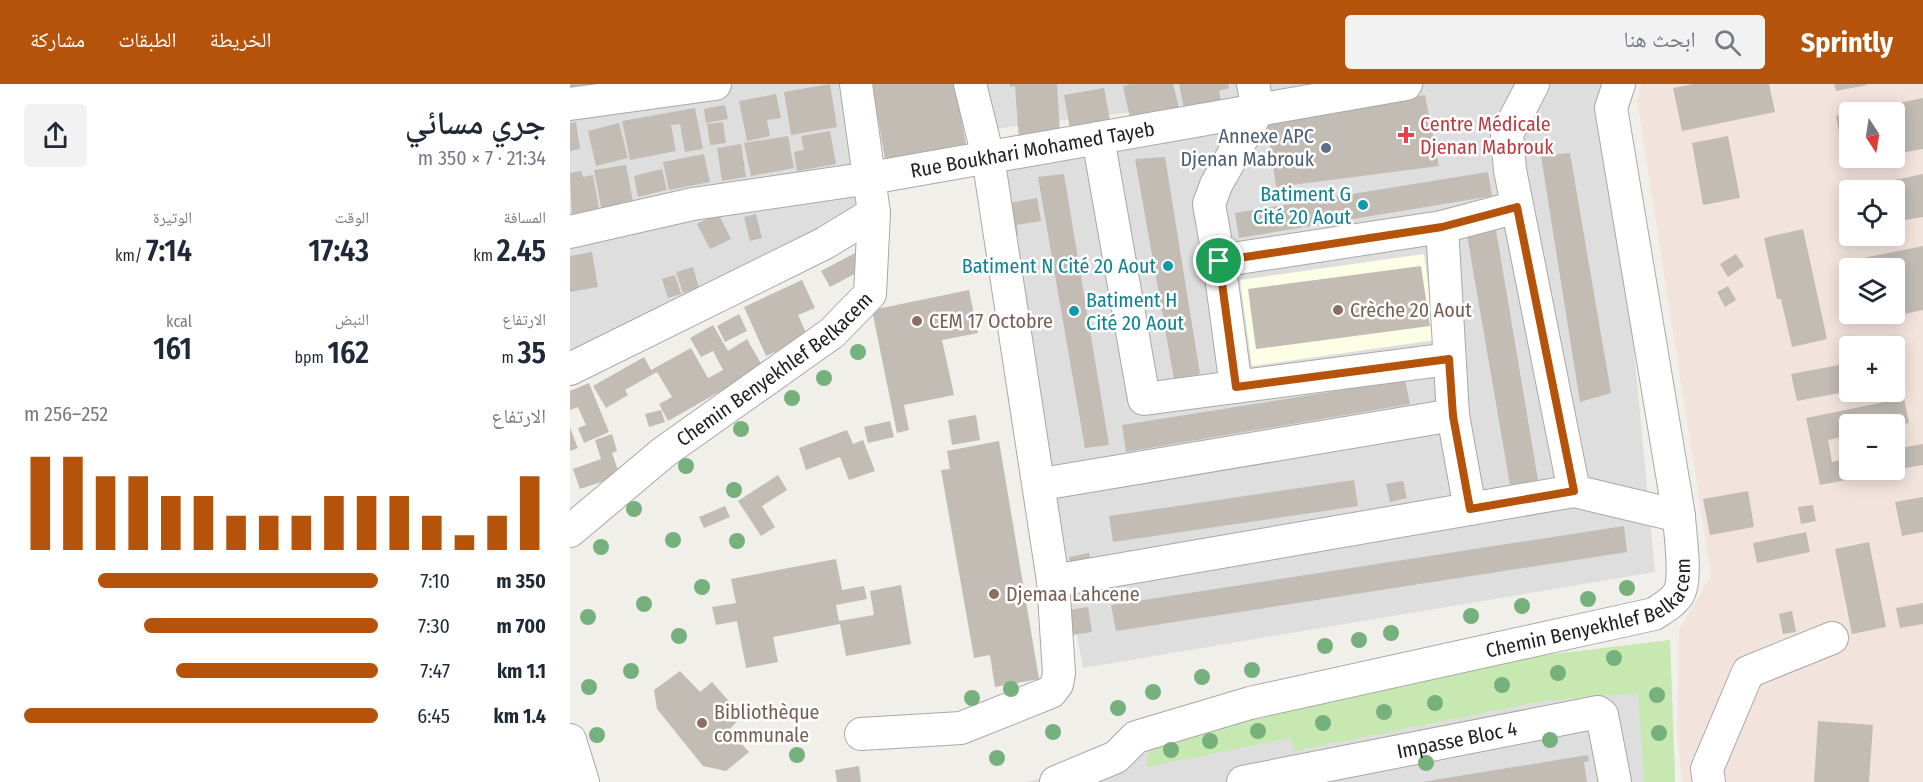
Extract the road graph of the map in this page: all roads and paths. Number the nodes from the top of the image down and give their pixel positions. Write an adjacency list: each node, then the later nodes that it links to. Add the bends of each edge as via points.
1 (715, 84): 8 (street)
2 (856, 84): 11 (street, Chemin Benyekhlef Belkacem)
3 (970, 84): 10 (street)
4 (1406, 84): 7 (street, Rue Boukhari Mohamed Tayeb)
5 (1533, 84): 12 (street, via 1507,134)
6 (1615, 96): 24 (street, Chemin Benyekhlef Belkacem)
7 (1256, 97): 9 (street, Rue Boukhari Mohamed Tayeb); 16 (street, via 1209,204)
8 (570, 104)
9 (1098, 138): 10 (street, Rue Boukhari Mohamed Tayeb); 19 (street, via 1144,399)
10 (988, 157): 11 (street, Rue Boukhari Mohamed Tayeb); 26 (street)
11 (870, 178): 13 (street, Chemin Benyekhlef Belkacem); 15 (street, Rue Boukhari Mohamed Tayeb, via 693,204)
12 (1517, 207): 14 (street); 22 (street)
13 (874, 213): 18 (street, via 825,243); 25 (street, Chemin Benyekhlef Belkacem, via 870,294 832,333 664,452)
14 (1442, 227): 16 (street); 17 (street)
15 (570, 232)
16 (1219, 261): 19 (street)
17 (1449, 359): 19 (street); 20 (street)
18 (570, 369)
19 (1236, 387)
20 (1453, 416): 21 (street); 23 (street)
21 (1048, 483)
22 (1574, 491): 23 (street); 24 (street)
23 (1470, 509): 26 (street)
24 (1679, 516): 30 (street, Chemin Benyekhlef Belkacem, via 1679,592 1653,614 1250,703 1136,737)
25 (570, 531)
26 (1053, 580): 28 (street, via 1059,673 1051,692 961,728)
27 (1832, 638): 35 (street, via 1748,672 1707,769)
28 (861, 734)
29 (570, 740): 31 (street)
30 (1120, 769): 32 (street, Chemin Benyekhlef Belkacem)
31 (583, 782)
32 (1056, 782)
33 (1243, 782): 34 (street, Impasse Bloc 4, via 1598,712 1602,715)
34 (1615, 782)
35 (1708, 782)

